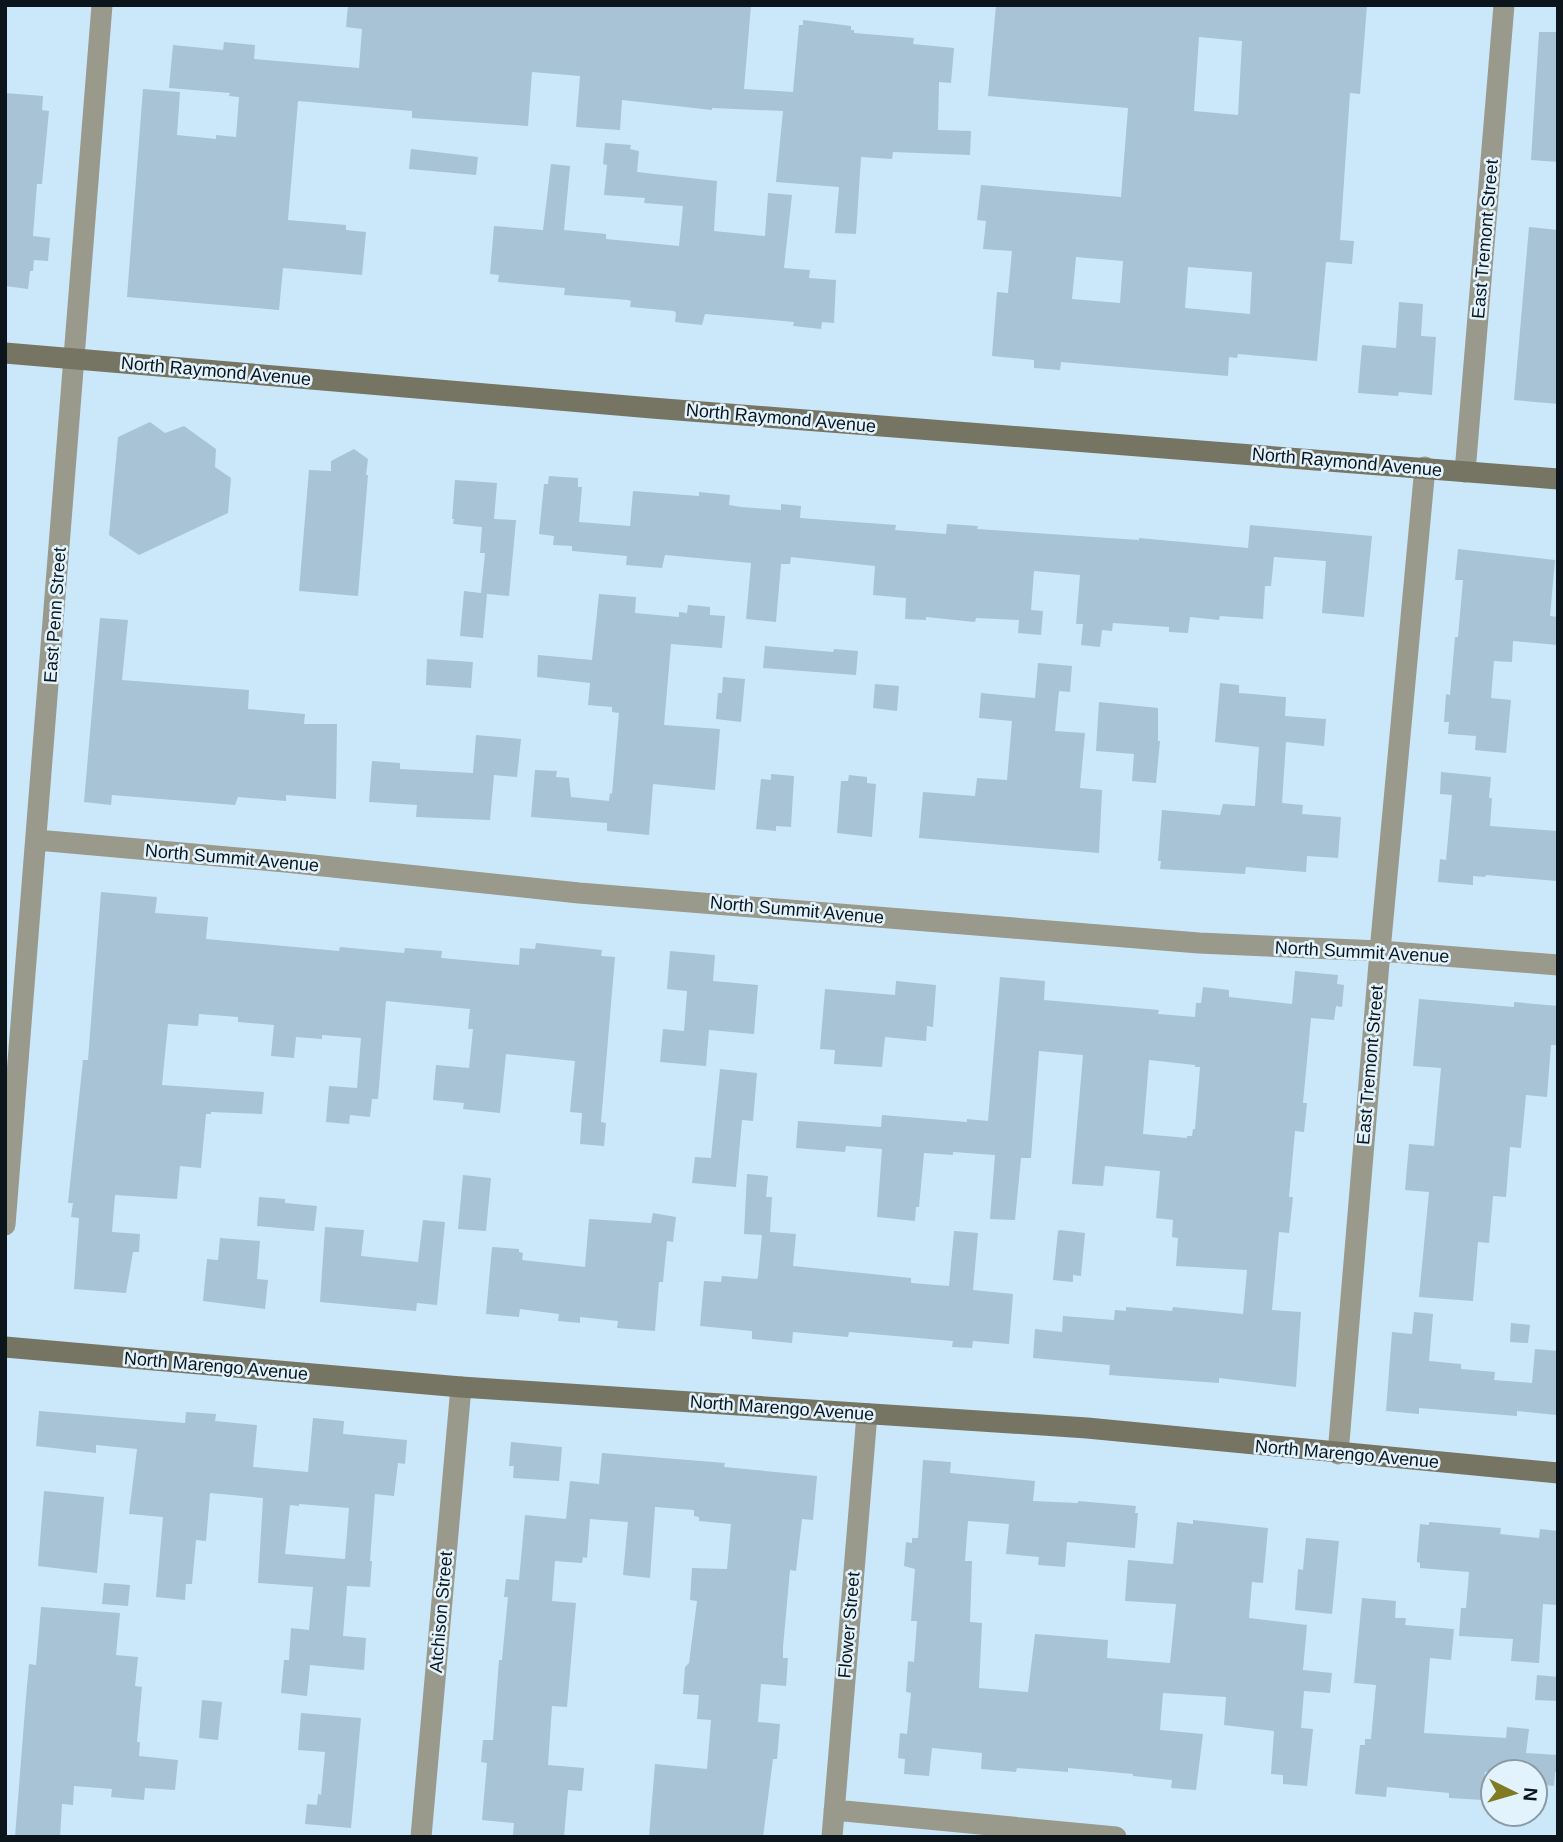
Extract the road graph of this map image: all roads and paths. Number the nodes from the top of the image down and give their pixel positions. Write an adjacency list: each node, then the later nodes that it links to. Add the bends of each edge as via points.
1 (102, 5): 4 (street, East Penn Street)
2 (1504, 5): 6 (street, East Tremont Street)
3 (5, 353): 4 (street, North Raymond Avenue)
4 (75, 357): 5 (street, North Raymond Avenue, via 652,408); 8 (street, East Penn Street)
5 (1425, 467): 6 (street, North Raymond Avenue); 9 (street, East Tremont Street)
6 (1465, 472): 7 (street, North Raymond Avenue)
7 (1558, 479)
8 (37, 840): 9 (street, North Summit Avenue, via 579,893 1199,943); 11 (street, East Penn Street)
9 (1380, 951): 10 (street, North Summit Avenue); 15 (street, East Tremont Street)
10 (1558, 965)
11 (5, 1225)
12 (5, 1347): 13 (street, North Marengo Avenue)
13 (461, 1388): 14 (street, North Marengo Avenue); 18 (street, Atchison Street)
14 (867, 1414): 15 (street, North Marengo Avenue, via 1087,1429); 17 (street, Flower Street)
15 (1338, 1454): 16 (street, North Marengo Avenue)
16 (1558, 1473)
17 (834, 1810): 19 (street, Flower Street); 20 (street)
18 (421, 1837)
19 (832, 1837)
20 (1116, 1837)

